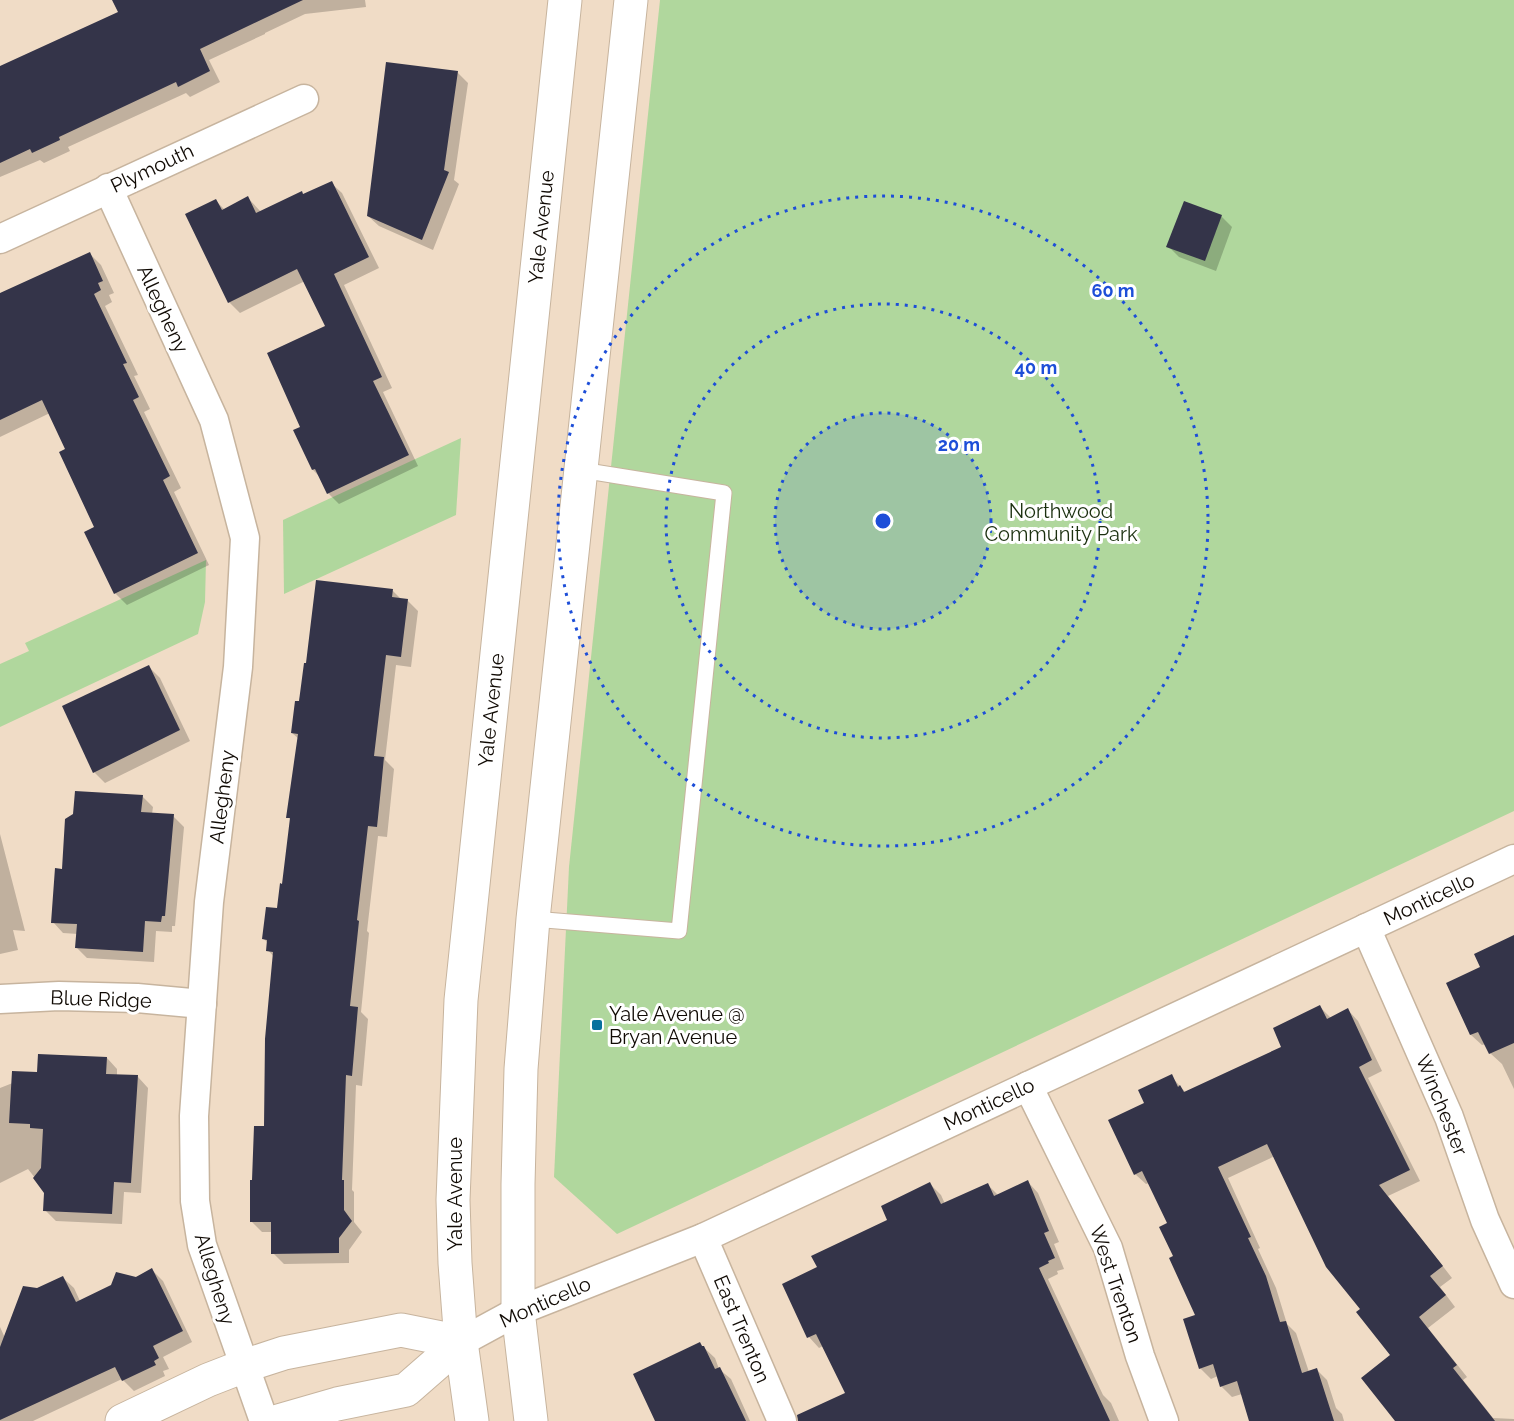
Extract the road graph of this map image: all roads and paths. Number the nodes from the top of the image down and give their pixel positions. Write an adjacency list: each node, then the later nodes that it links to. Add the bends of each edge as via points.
1 (565, 0): 16 (main road, Yale Avenue, via 461,1000 453,1200)
2 (631, 0): 6 (main road)
3 (304, 99): 4 (street, Plymouth)
4 (108, 188): 5 (street, Plymouth); 11 (street, Allegheny, via 214,420 245,538 238,668 209,902)
5 (0, 240)
6 (582, 470): 8 (main road); 8 (lane, via 724,493 679,931)
7 (1514, 859): 9 (street, Monticello)
8 (533, 919): 15 (main road, via 521,1069)
9 (1366, 928): 12 (street, Monticello); 14 (street, Winchester, via 1449,1117 1485,1220)
10 (0, 999): 11 (street, Blue Ridge, via 59,996)
11 (202, 1004): 17 (street, Allegheny, via 194,1116 195,1201 202,1245)
12 (1028, 1086): 13 (street, Monticello); 24 (street, West Trenton, via 1108,1248)
13 (703, 1238): 15 (street, Monticello); 23 (street, East Trenton)
14 (1514, 1284)
15 (518, 1311): 16 (street, Monticello); 22 (main road)
16 (461, 1342): 17 (main road, via 401,1330 284,1353); 20 (main road, Monticello, via 406,1390); 21 (main road, Yale Avenue)
17 (243, 1366): 18 (main road); 19 (street, Allegheny)
18 (122, 1421)
19 (264, 1421)
20 (278, 1421)
21 (472, 1421)
22 (531, 1421)
23 (782, 1421)
24 (1164, 1421)

